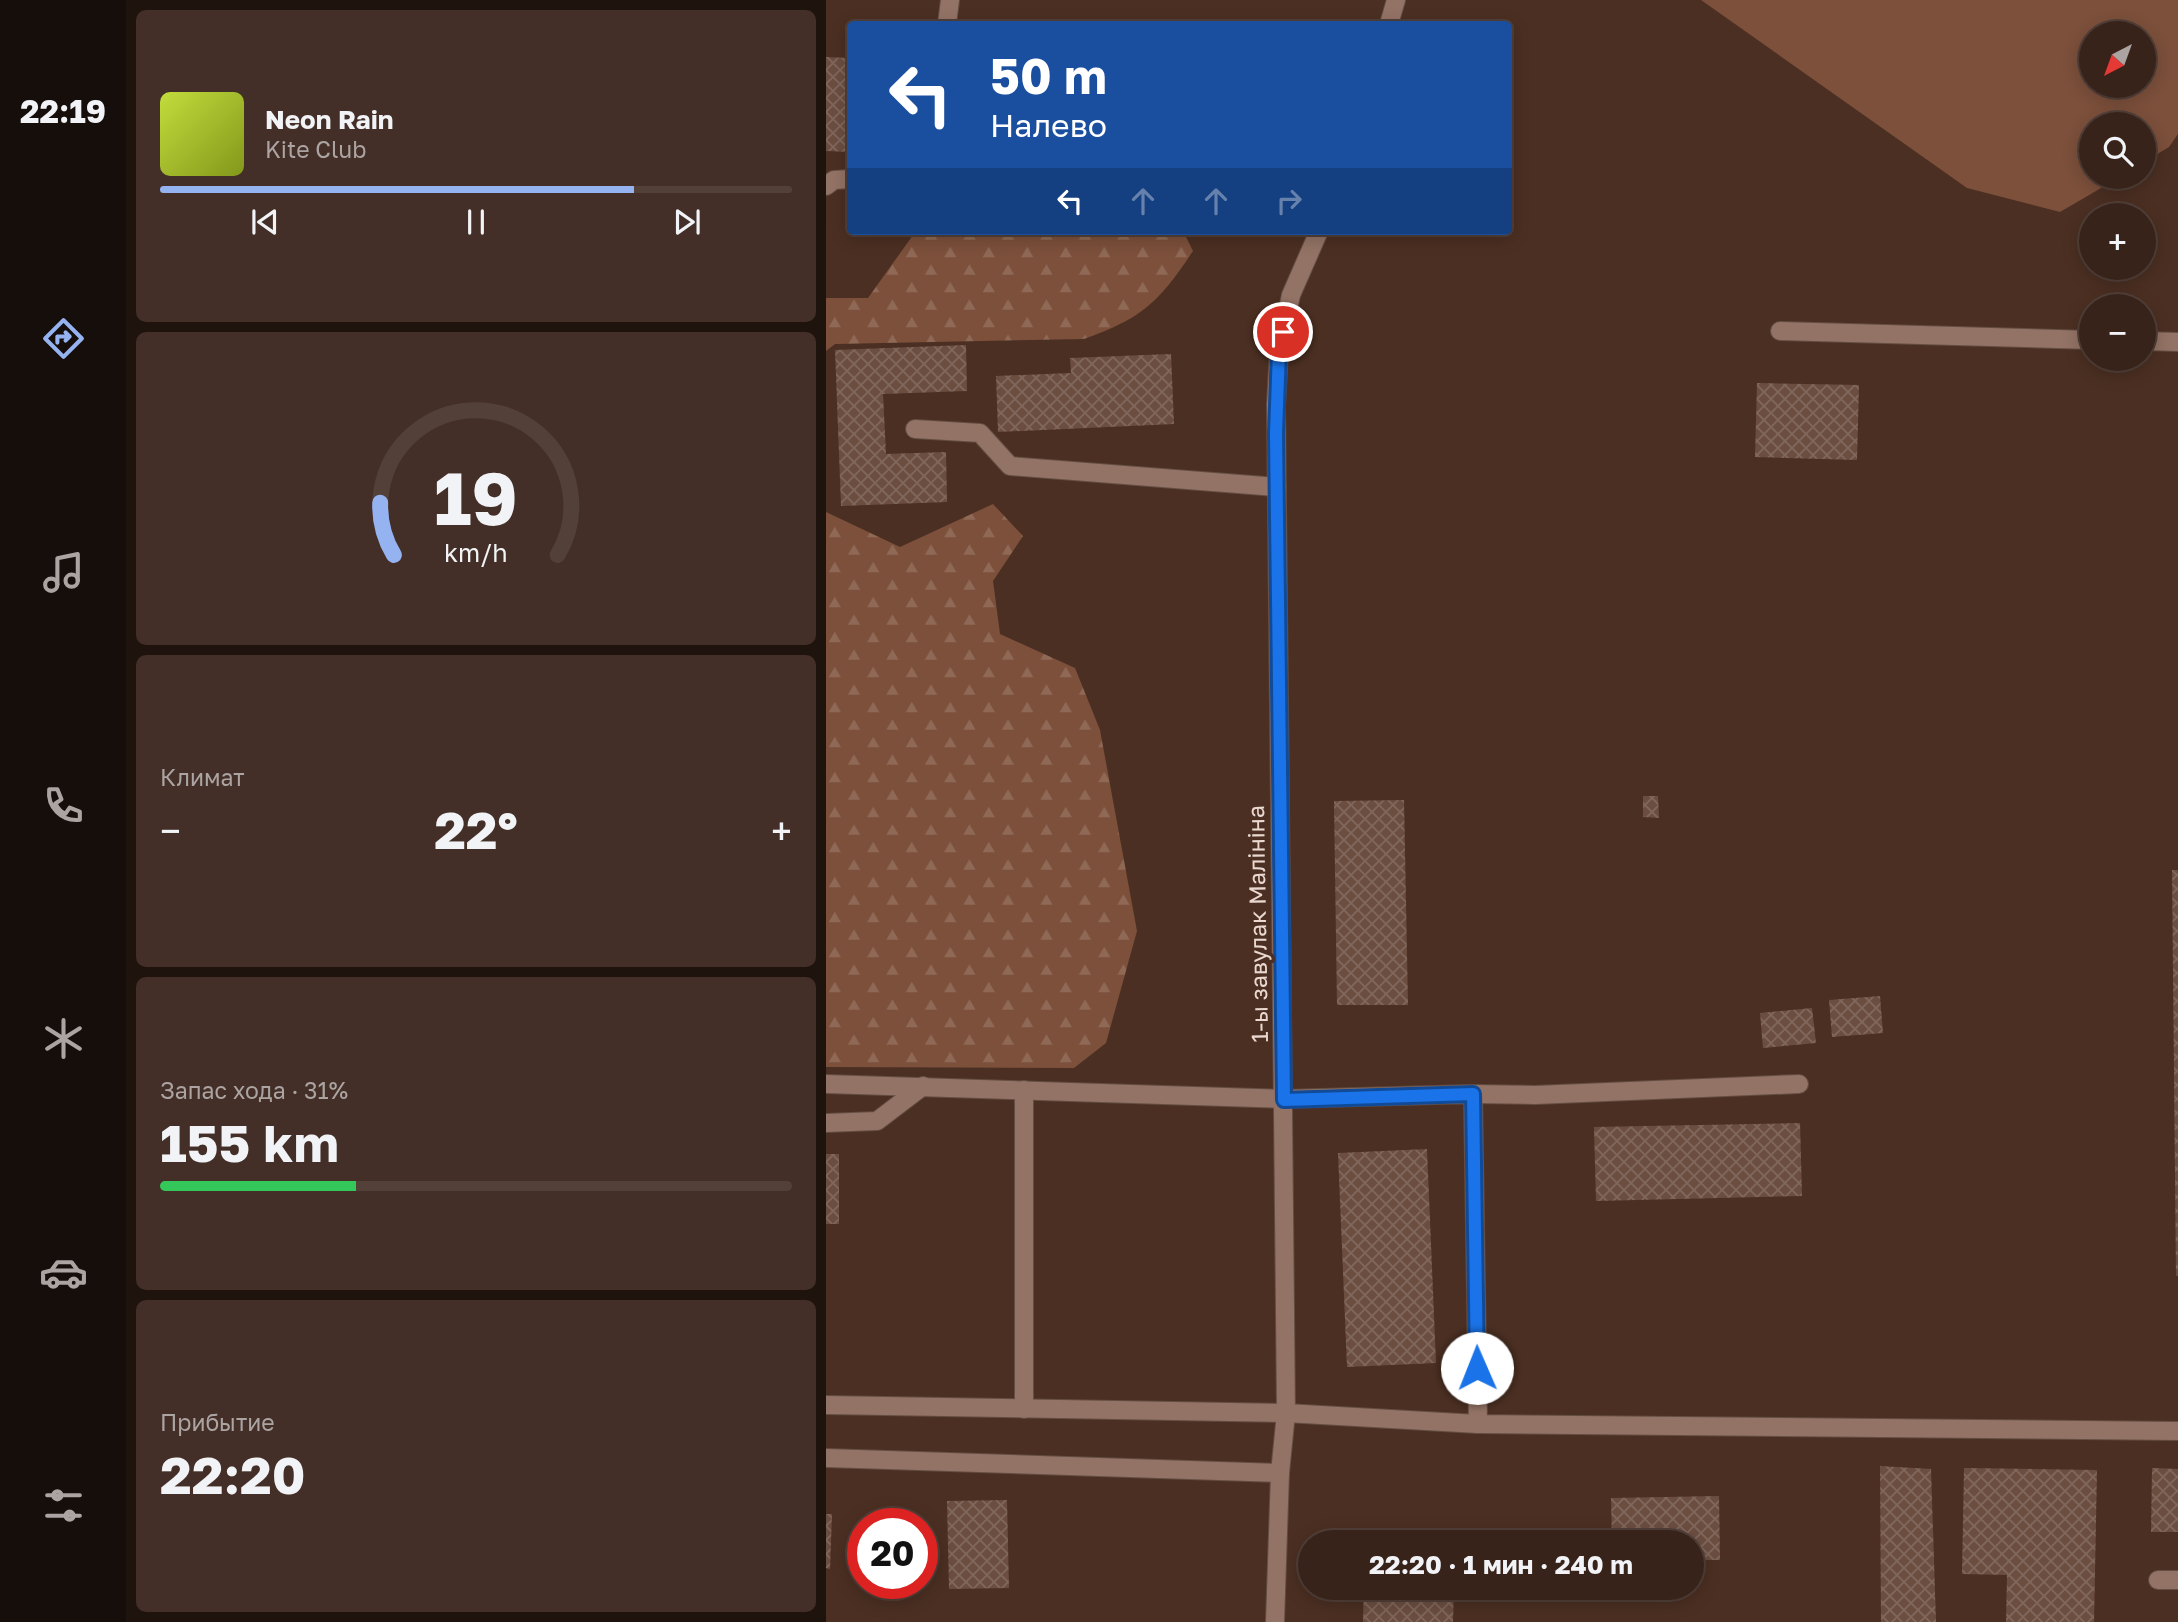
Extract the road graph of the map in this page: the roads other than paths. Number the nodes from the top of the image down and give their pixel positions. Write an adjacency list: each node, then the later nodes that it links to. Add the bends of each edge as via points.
1 (950, 0): 3 (street)
2 (1396, 0): 4 (street)
3 (947, 21)
4 (1390, 21)
5 (847, 179): 6 (street)
6 (826, 186)
7 (1317, 235): 13 (street, 1-ы завулак Малініна, via 1291,295 1279,351)
8 (1780, 331): 9 (street)
9 (2079, 340)
10 (2156, 341): 11 (street)
11 (2178, 342)
12 (915, 429): 13 (street, via 980,433 1010,466)
13 (1277, 487): 19 (street, 1-ы завулак Малініна)
14 (826, 1084): 16 (street)
15 (1799, 1084): 18 (street)
16 (923, 1086): 17 (street); 20 (street, via 877,1121)
17 (1024, 1090): 19 (street); 22 (street)
18 (1473, 1094): 19 (street); 24 (street)
19 (1284, 1100): 23 (street, 1-ы завулак Малініна)
20 (826, 1123)
21 (826, 1405): 22 (street)
22 (1024, 1409): 23 (street)
23 (1286, 1413): 24 (street); 27 (street, 1-ы завулак Малініна)
24 (1478, 1423): 25 (street)
25 (2178, 1431)
26 (826, 1458): 27 (street)
27 (1280, 1473): 30 (street, 1-ы завулак Малініна)
28 (2158, 1580): 29 (street)
29 (2178, 1580)
30 (1275, 1622)

